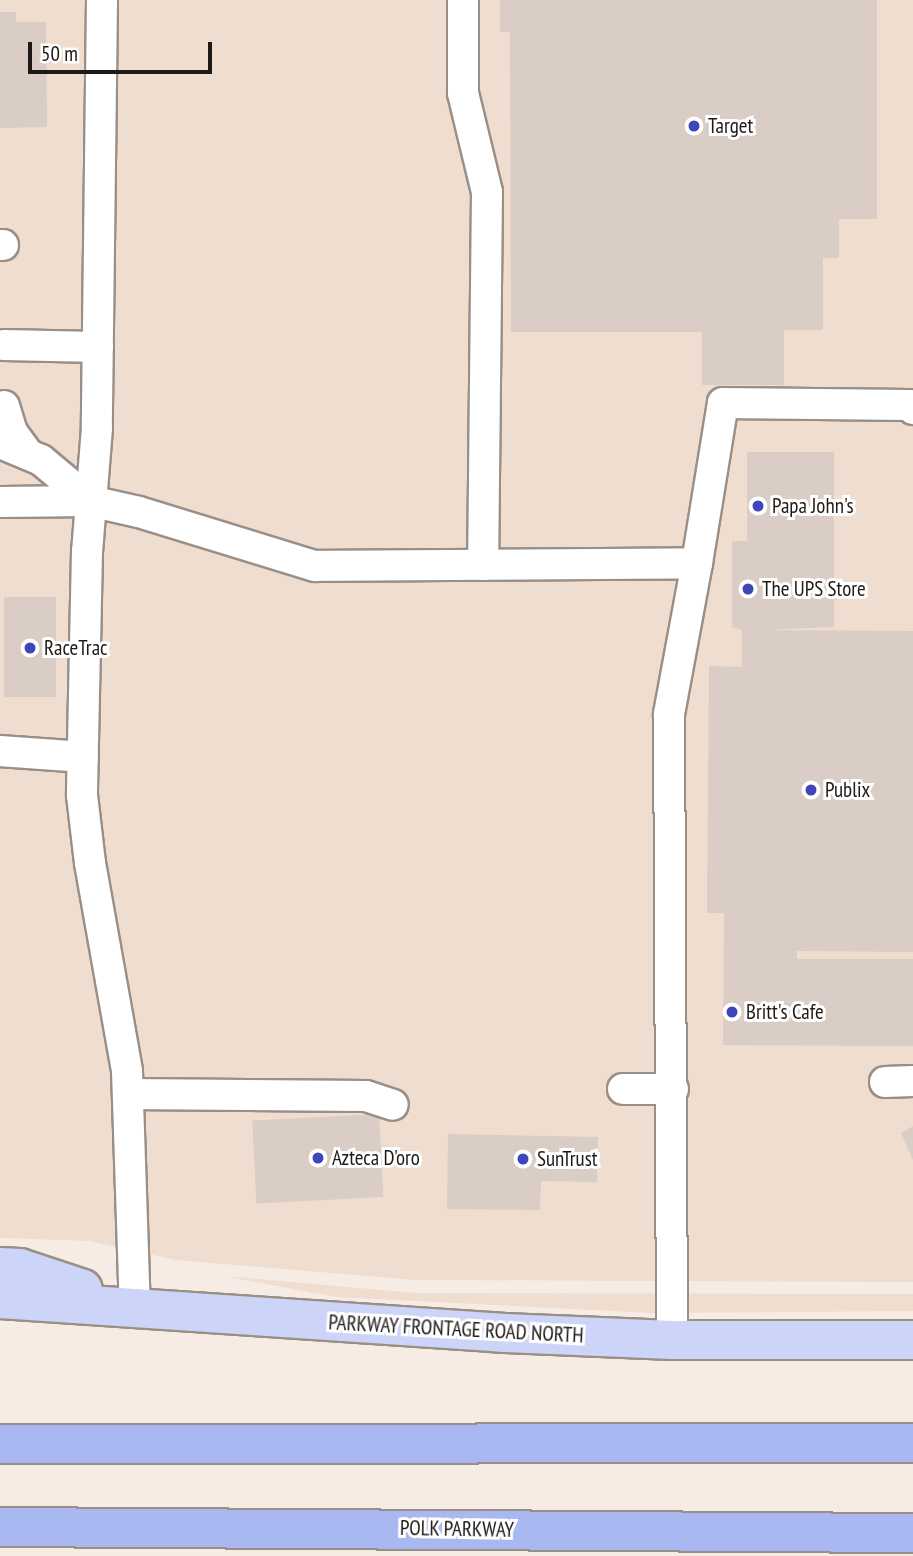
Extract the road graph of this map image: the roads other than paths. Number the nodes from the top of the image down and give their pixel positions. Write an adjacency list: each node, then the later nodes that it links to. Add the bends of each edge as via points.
1 (102, 0): 4 (lane)
2 (463, 0): 11 (lane, via 463,93 487,192)
3 (4, 345): 4 (lane)
4 (98, 347): 8 (lane)
5 (2, 406): 7 (lane)
6 (913, 409): 10 (lane, via 909,405 723,403)
7 (13, 448): 8 (lane, via 41,460)
8 (90, 501): 9 (lane); 11 (lane, via 315,566); 13 (lane)
9 (0, 502)
10 (697, 563): 11 (lane); 15 (lane, via 669,714)
11 (483, 565)
12 (0, 751): 13 (lane)
13 (83, 757): 16 (lane, via 82,795 90,863)
14 (623, 1089): 15 (lane)
15 (673, 1089): 21 (lane)
16 (128, 1094): 17 (lane, via 366,1096); 20 (lane)
17 (393, 1105)
18 (0, 1268): 20 (main road, via 20,1268)
19 (0, 1299): 20 (main road, PARKWAY FRONTAGE ROAD NORTH)
20 (135, 1306): 21 (main road, PARKWAY FRONTAGE ROAD NORTH, via 333,1323)
21 (672, 1340): 22 (main road, PARKWAY FRONTAGE ROAD NORTH)
22 (913, 1340)
23 (913, 1443): 24 (highway)
24 (0, 1444)
25 (0, 1527): 26 (highway, POLK PARKWAY)
26 (913, 1533)

